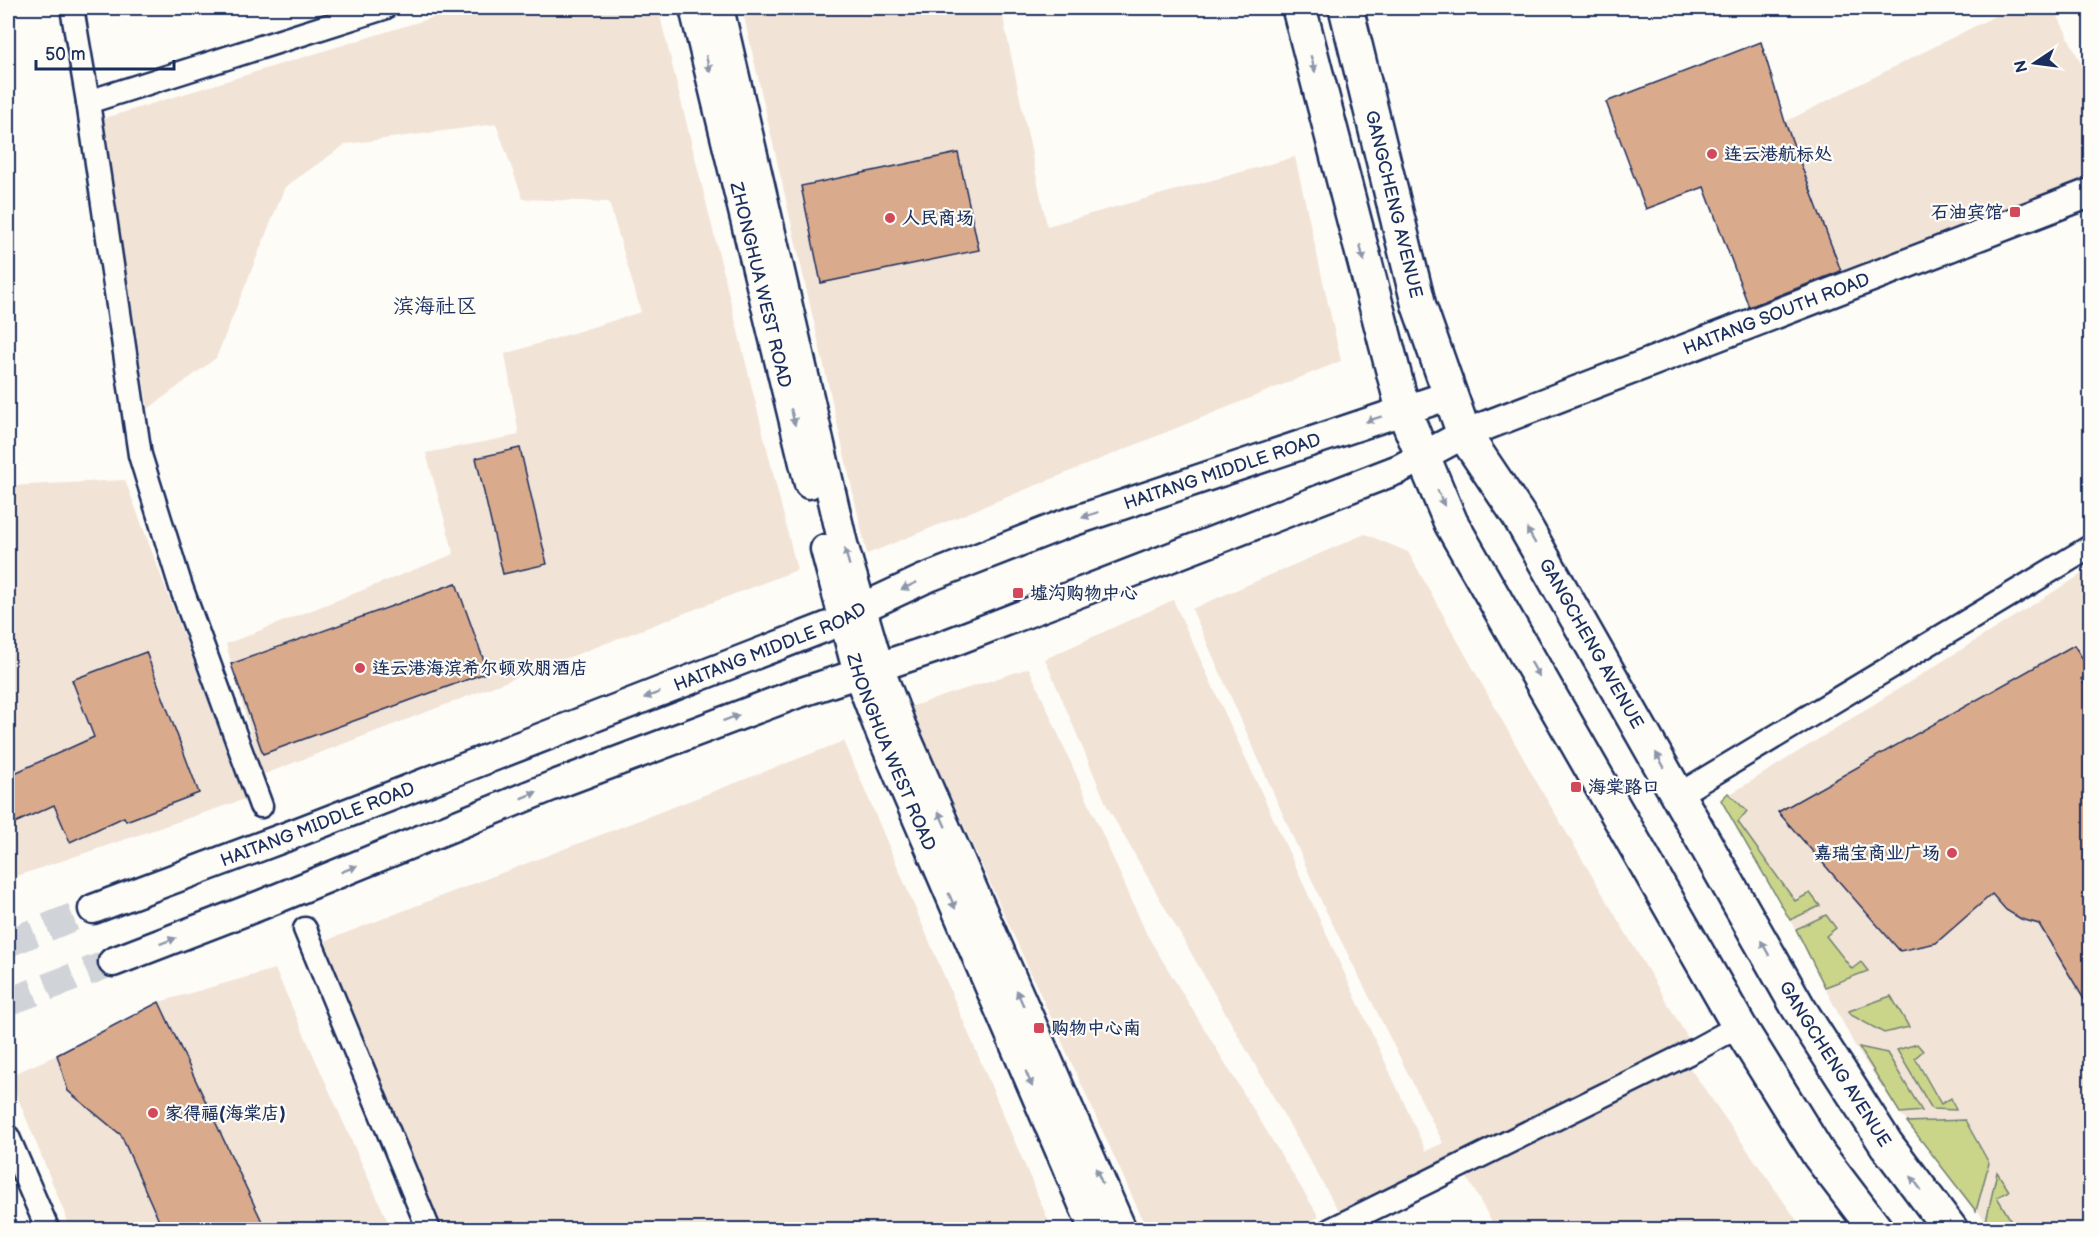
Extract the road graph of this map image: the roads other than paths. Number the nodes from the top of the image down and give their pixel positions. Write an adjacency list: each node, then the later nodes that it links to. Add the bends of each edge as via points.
1 (72, 8): 7 (street)
2 (384, 8): 7 (street)
3 (694, 8): 14 (main road, ZHONGHUA WEST ROAD, one-way to 14)
4 (719, 8): 14 (main road, one-way to 4, via 843,544)
5 (1299, 8): 10 (highway, one-way to 10)
6 (1347, 8): 9 (highway, GANGCHENG AVENUE, via 1419,306)
7 (88, 102): 17 (street, via 140,455 181,586)
8 (2091, 193): 11 (main road, HAITANG SOUTH ROAD)
9 (1450, 395): 10 (main road, HAITANG MIDDLE ROAD); 11 (highway, GANGCHENG AVENUE)
10 (1403, 409): 12 (highway); 14 (main road, HAITANG MIDDLE ROAD, one-way to 14, via 1062,525 924,579)
11 (1464, 434): 12 (main road); 29 (highway, GANGCHENG AVENUE, one-way to 11, via 1886,1144 1798,1007 1519,516)
12 (1423, 457): 15 (main road, via 961,639); 21 (highway, one-way to 21, via 1452,523)
13 (2091, 547): 16 (street)
14 (853, 614): 15 (main road, ZHONGHUA WEST ROAD); 18 (main road, HAITANG MIDDLE ROAD, one-way to 18, via 291,836)
15 (868, 670): 20 (main road, one-way to 15, via 556,784); 25 (main road, ZHONGHUA WEST ROAD, one-way to 25, via 924,838); 26 (main road, one-way to 15, via 901,725)
16 (1694, 786)
17 (261, 806)
18 (93, 909)
19 (305, 929): 24 (street)
20 (113, 962)
21 (1738, 1026): 27 (street); 28 (highway, via 1819,1155)
22 (8, 1137): 23 (street)
23 (48, 1230)
24 (429, 1230)
25 (1095, 1230)
26 (1122, 1230)
27 (1330, 1230)
28 (1876, 1230)
29 (1951, 1230)

